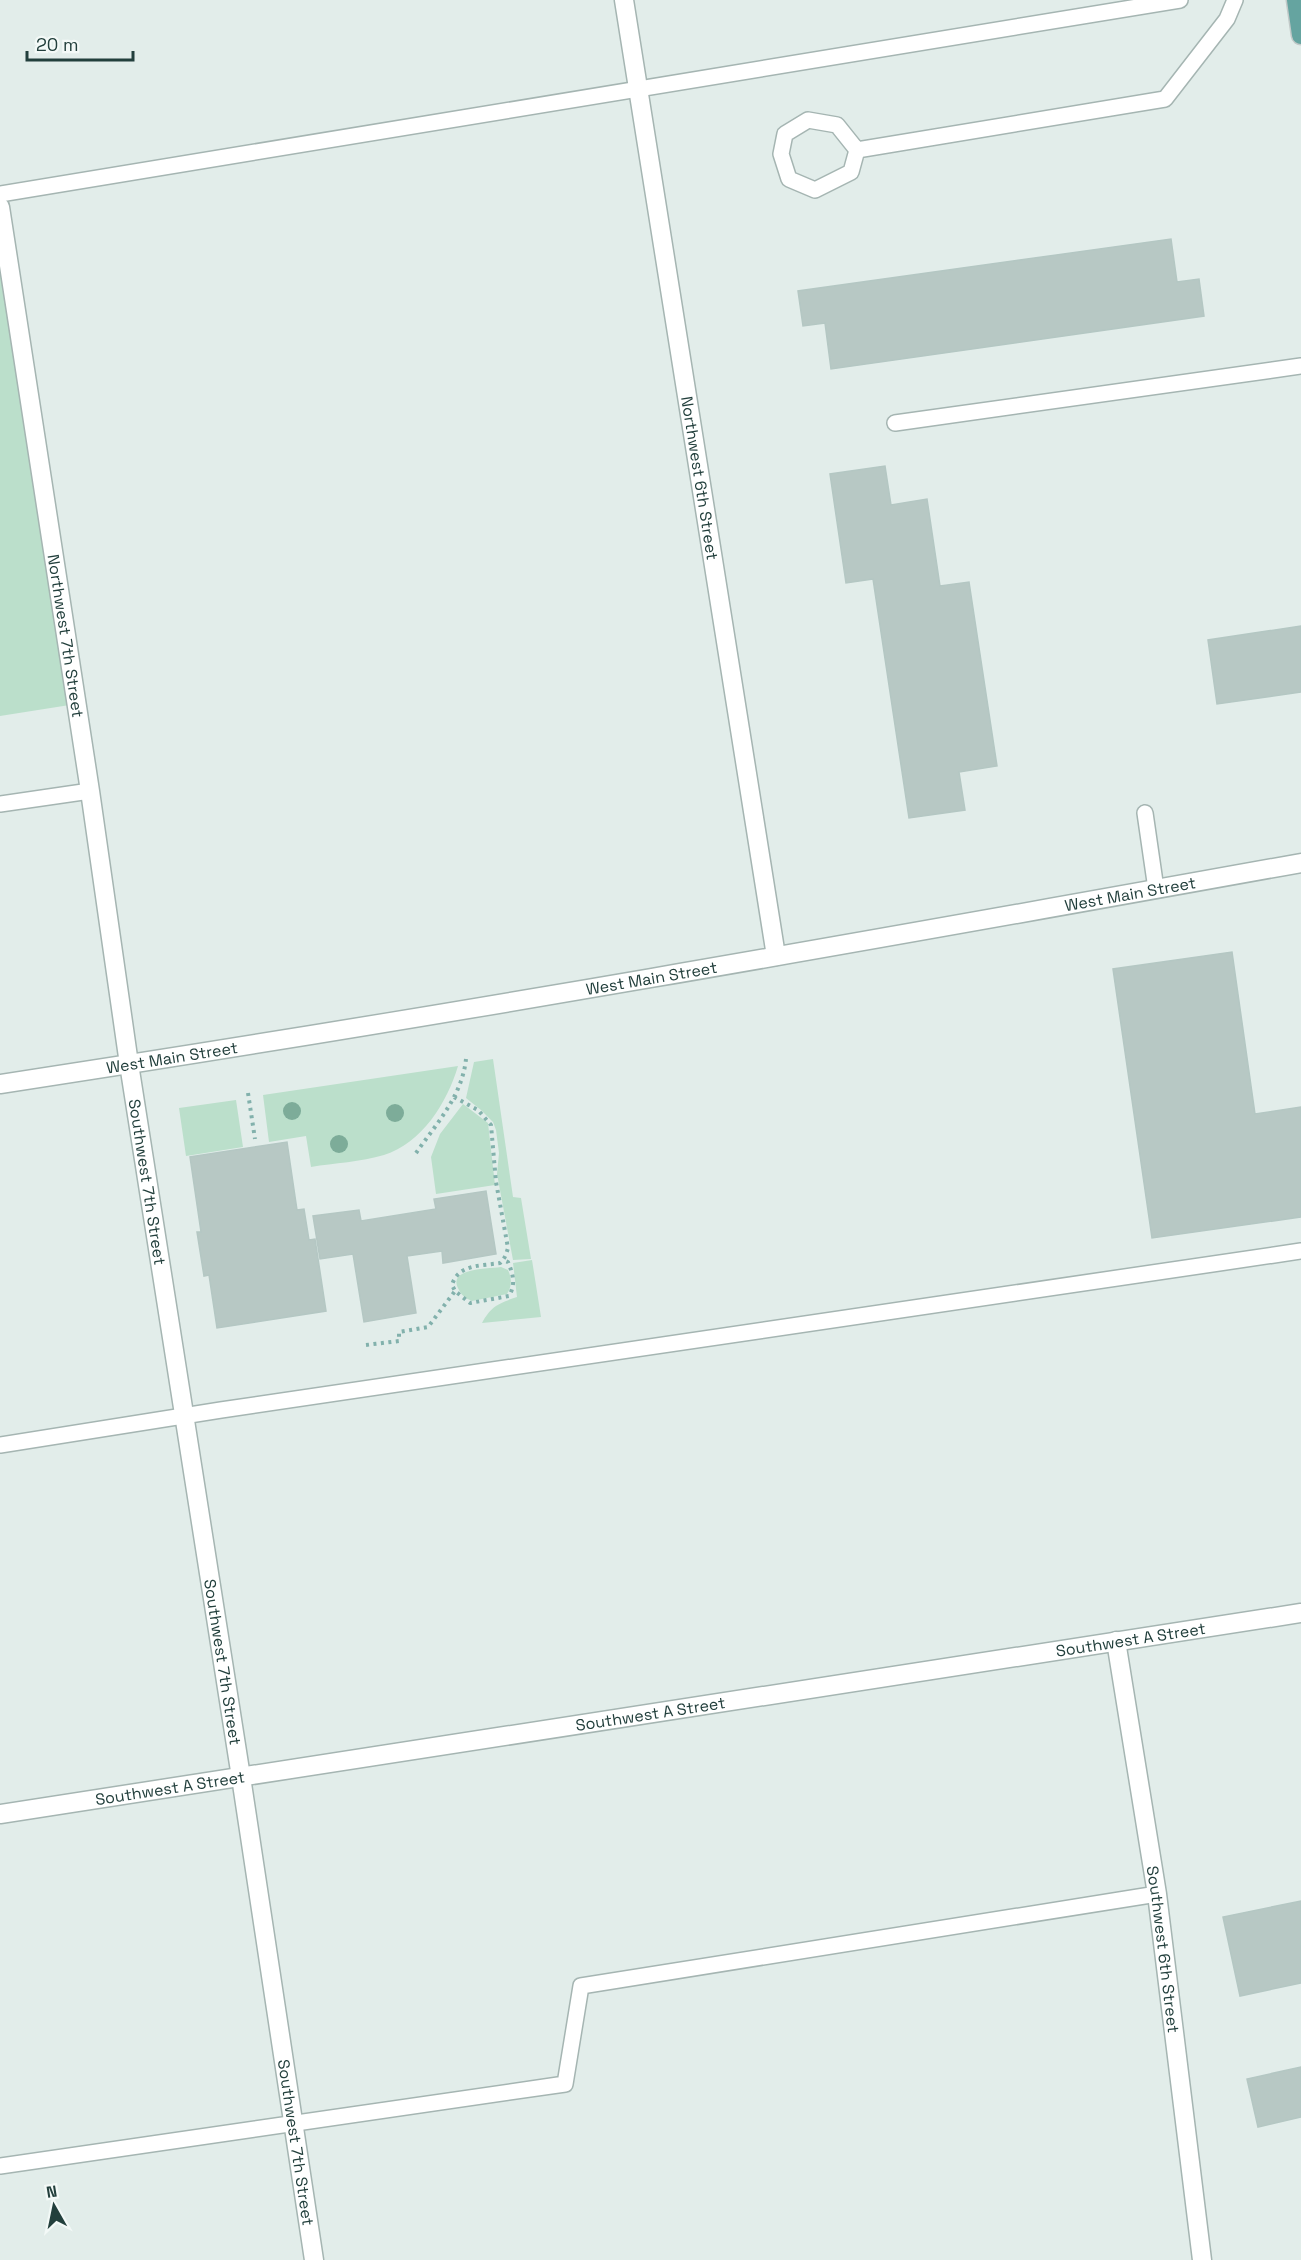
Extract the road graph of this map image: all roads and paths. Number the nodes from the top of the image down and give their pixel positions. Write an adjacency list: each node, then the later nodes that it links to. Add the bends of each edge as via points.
1 (624, 0): 6 (street, Northwest 6th Street)
2 (1180, 0): 6 (lane)
3 (1235, 0): 7 (lane, via 1227,19 1165,99)
4 (1296, 0): 5 (main road)
5 (1301, 35)
6 (640, 89): 8 (lane); 17 (street, Northwest 6th Street)
7 (857, 150): 7 (lane, via 837,125 808,120 784,134 781,154 789,179 815,190 851,172)
8 (0, 194)
9 (0, 207): 12 (street, Northwest 7th Street)
10 (1301, 366): 11 (lane)
11 (895, 423)
12 (90, 791): 13 (lane); 19 (street, Northwest 7th Street)
13 (0, 804)
14 (1145, 813): 16 (lane)
15 (1301, 863): 16 (street, West Main Street)
16 (1156, 889): 17 (street, West Main Street)
17 (776, 956): 19 (street, West Main Street)
18 (466, 1059): 22 (path)
19 (129, 1064): 20 (street, West Main Street); 29 (street, Southwest 7th Street)
20 (0, 1084)
21 (248, 1092): 23 (path)
22 (454, 1097): 24 (path); 26 (path, via 478,1110 491,1125 508,1248)
23 (255, 1139)
24 (416, 1153)
25 (1301, 1251): 29 (lane)
26 (503, 1260): 27 (path, via 464,1269 455,1276); 27 (path, via 514,1280 509,1296 470,1303)
27 (455, 1291): 28 (path, via 428,1327 399,1332 399,1341)
28 (366, 1345)
29 (184, 1415): 30 (lane); 33 (street, Southwest 7th Street)
30 (0, 1445)
31 (1301, 1613): 32 (street, Southwest A Street)
32 (1116, 1641): 33 (street, Southwest A Street); 35 (street, Southwest 6th Street)
33 (241, 1777): 34 (street, Southwest A Street); 36 (street, Southwest 7th Street)
34 (0, 1814)
35 (1157, 1894): 36 (lane, via 582,1986 565,2084); 39 (street, Southwest 6th Street)
36 (294, 2123): 37 (lane); 38 (street, Southwest 7th Street)
37 (0, 2166)
38 (314, 2260)
39 (1202, 2260)

